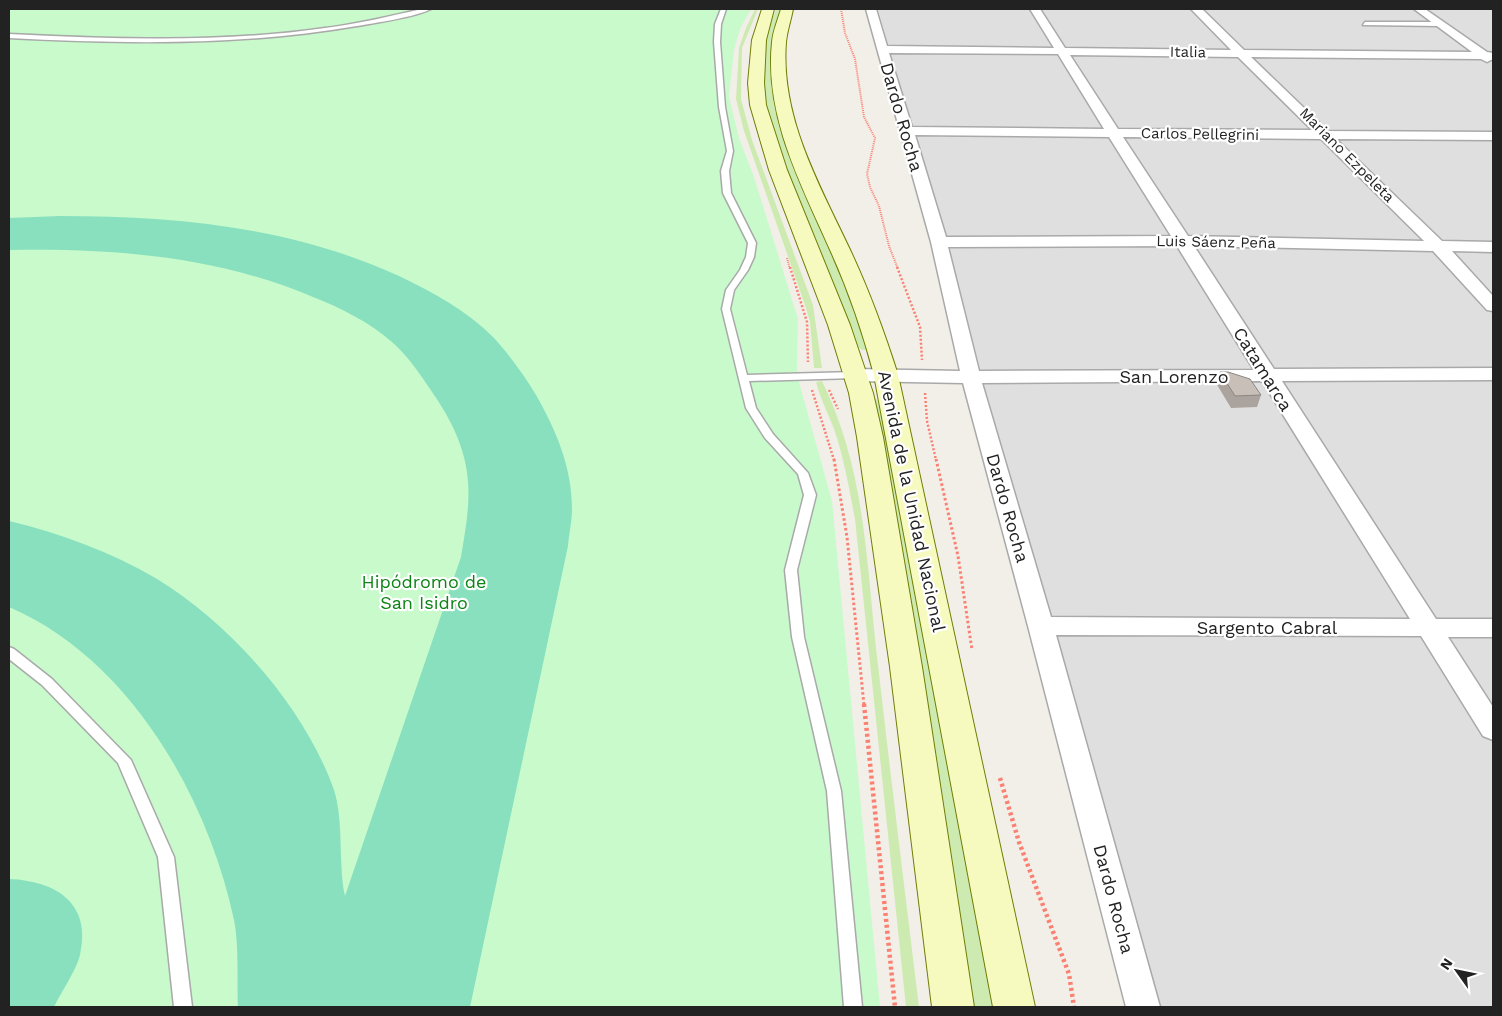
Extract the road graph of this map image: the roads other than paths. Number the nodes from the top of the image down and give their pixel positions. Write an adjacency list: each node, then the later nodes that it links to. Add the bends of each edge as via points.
1 (428, 9): 11 (lane, via 350,27 228,39 101,40)
2 (723, 9): 30 (lane, via 718,24 718,42 722,107 730,151 725,171 727,193 752,243 750,257 730,290 726,308)
3 (768, 9): 25 (main road, Avenida de la Unidad Nacional, via 759,40 758,105 778,170)
4 (787, 9): 27 (main road, Avenida de la Unidad Nacional, via 779,41 781,104 802,166 869,322)
5 (871, 9): 12 (street, Dardo Rocha)
6 (1035, 9): 13 (street, Catamarca)
7 (1196, 9): 14 (street, Mariano Ezpeleta)
8 (1419, 9): 10 (street)
9 (1365, 24): 10 (lane)
10 (1440, 24): 15 (street)
11 (9, 36)
12 (882, 49): 13 (street, Italia); 16 (street, Dardo Rocha)
13 (1062, 51): 14 (street, Italia); 17 (street, Catamarca)
14 (1243, 53): 15 (street, Italia); 18 (street, Mariano Ezpeleta)
15 (1490, 58)
16 (906, 131): 17 (street, Carlos Pellegrini); 21 (street, Dardo Rocha)
17 (1114, 133): 18 (street, Carlos Pellegrini); 20 (street, Catamarca)
18 (1326, 135): 19 (street, Carlos Pellegrini); 22 (street, Mariano Ezpeleta)
19 (1493, 136)
20 (1182, 241): 21 (street, Luis Sáenz Peña); 22 (street, Luis Sáenz Peña); 28 (street, Catamarca)
21 (939, 242): 29 (street, Dardo Rocha)
22 (1438, 246): 23 (street, Luis Sáenz Peña); 24 (street, Mariano Ezpeleta)
23 (1493, 247)
24 (1493, 306)
25 (855, 374): 27 (street, San Lorenzo); 30 (lane); 38 (main road, Avenida de la Unidad Nacional, via 870,437 906,667)
26 (1493, 374): 28 (street, San Lorenzo)
27 (886, 375): 29 (street, San Lorenzo); 39 (main road, Avenida de la Unidad Nacional)
28 (1266, 375): 29 (street, San Lorenzo); 32 (street, Catamarca)
29 (971, 377): 31 (street, Dardo Rocha)
30 (743, 378): 37 (lane, via 751,408 769,436 802,473 810,495 792,570 798,637 834,791)
31 (1041, 626): 32 (street, Sargento Cabral); 40 (street, Dardo Rocha)
32 (1430, 628): 33 (street, Sargento Cabral); 35 (street, Catamarca)
33 (1493, 628)
34 (9, 652): 36 (lane, via 48,682 124,760 166,856)
35 (1493, 729)
36 (183, 1007)
37 (853, 1007)
38 (953, 1007)
39 (1014, 1007)
40 (1143, 1007)

